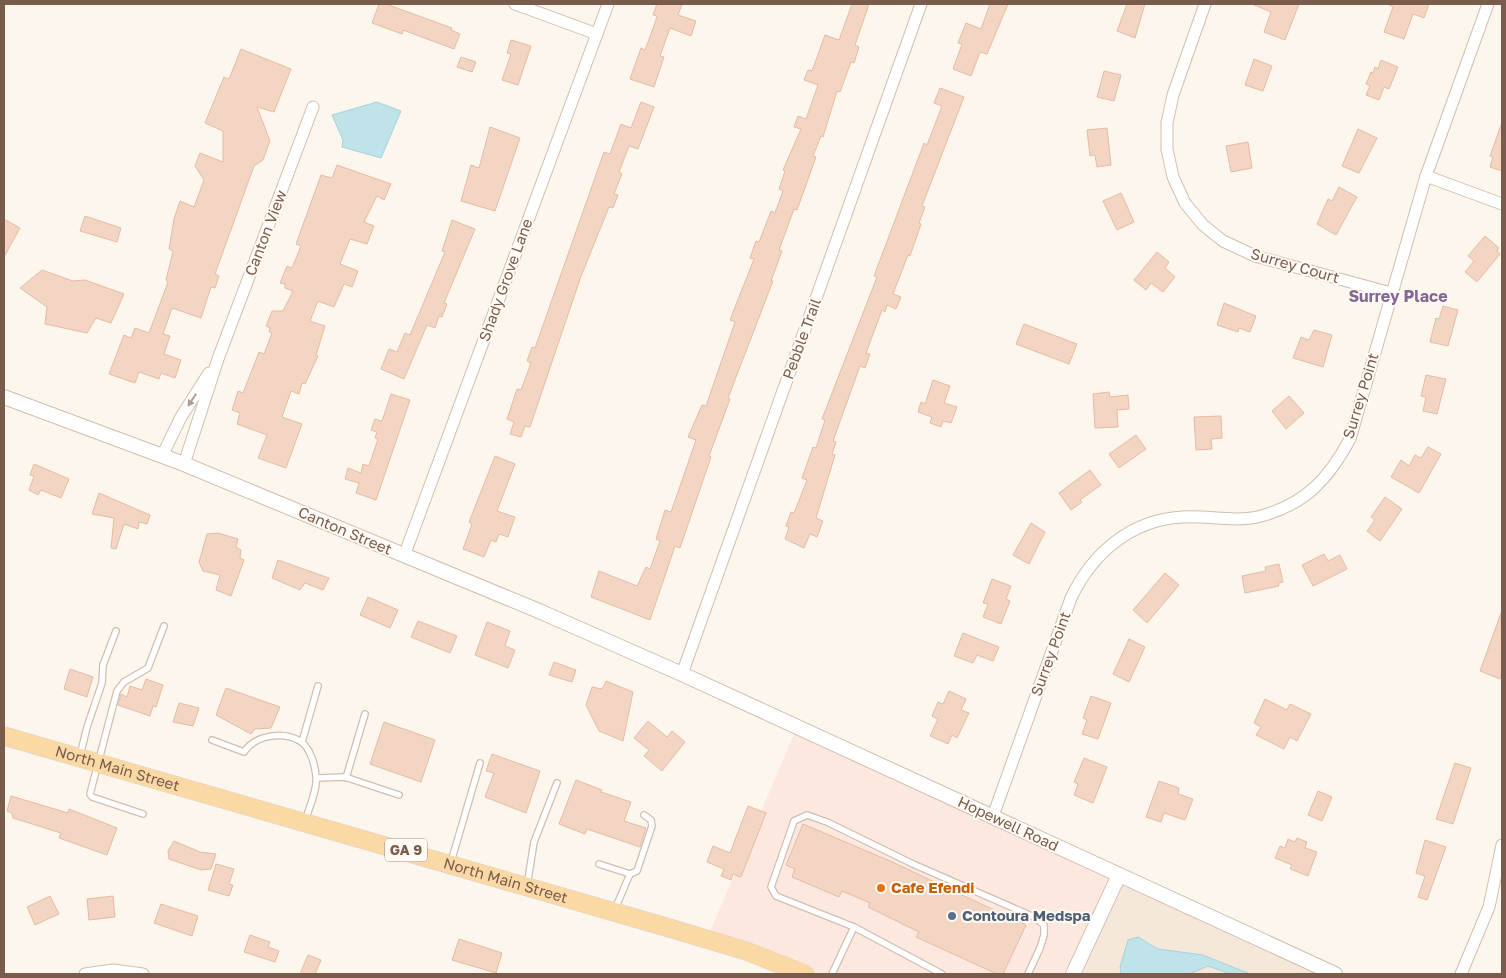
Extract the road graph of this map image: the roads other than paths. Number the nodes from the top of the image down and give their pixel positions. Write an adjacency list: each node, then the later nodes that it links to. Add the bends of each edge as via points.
1 (515, 4): 6 (street)
2 (608, 4): 6 (street, Shady Grove Lane)
3 (921, 4): 20 (street, Pebble Trail)
4 (1206, 4): 10 (street, Surrey Court, via 1173,95 1167,123 1167,149 1173,177 1185,203 1203,225 1223,241 1255,256)
5 (1488, 4): 8 (street, Surrey Point)
6 (597, 34): 17 (street, Shady Grove Lane)
7 (313, 107): 11 (street, Canton View)
8 (1426, 176): 9 (street); 10 (street, Surrey Point)
9 (1502, 204)
10 (1391, 293): 35 (street, Surrey Point, via 1350,438 1336,465 1317,487 1291,505 1260,516 1235,519 1181,517 1147,524 1114,541 1089,566 1071,598)
11 (218, 359): 13 (street, Canton View, one-way to 13); 14 (street, Canton View)
12 (4, 397): 15 (street, Canton Street)
13 (179, 420): 14 (street); 15 (street, Canton View)
14 (196, 426): 16 (street, Canton View)
15 (162, 456): 16 (street, Canton Street)
16 (184, 464): 17 (street, Canton Street)
17 (404, 556): 20 (street, Canton Street)
18 (164, 626): 27 (lane, via 148,668 124,682 117,691)
19 (116, 631): 26 (lane, via 103,665 102,682)
20 (682, 674): 35 (street, Hopewell Road)
21 (318, 686): 25 (lane)
22 (365, 714): 30 (lane)
23 (4, 736): 26 (main road, North Main Street / GA 9)
24 (212, 740): 25 (lane, via 244,752 264,737 288,737)
25 (302, 742): 29 (lane, via 313,759)
26 (80, 757): 27 (main road, North Main Street / GA 9)
27 (99, 763): 33 (lane, via 91,796); 36 (main road, North Main Street / GA 9)
28 (480, 763): 38 (lane)
29 (317, 778): 30 (lane); 36 (lane)
30 (346, 778): 32 (lane)
31 (557, 783): 42 (lane, via 534,842)
32 (399, 795)
33 (143, 814)
34 (644, 815): 40 (lane, via 651,820 652,826 637,871)
35 (993, 816): 41 (street, Hopewell Road)
36 (306, 821): 38 (main road, North Main Street / GA 9)
37 (1502, 845): 53 (street, via 1488,907)
38 (450, 863): 42 (main road, North Main Street / GA 9)
39 (599, 864): 40 (lane)
40 (630, 874): 43 (lane)
41 (1119, 875): 51 (street); 52 (street, Hopewell Road)
42 (527, 886): 43 (main road, North Main Street / GA 9)
43 (614, 912): 47 (main road, North Main Street / GA 9, via 746,951)
44 (854, 927): 48 (lane); 49 (lane); 50 (lane, via 784,900 772,892 784,845 791,826 799,817 808,815 827,822 1034,917 1044,925 1044,935)
45 (85, 974): 46 (street, via 113,970)
46 (143, 974)
47 (805, 974)
48 (832, 974)
49 (942, 974)
50 (1028, 974)
51 (1073, 974)
52 (1335, 974)
53 (1461, 974)

